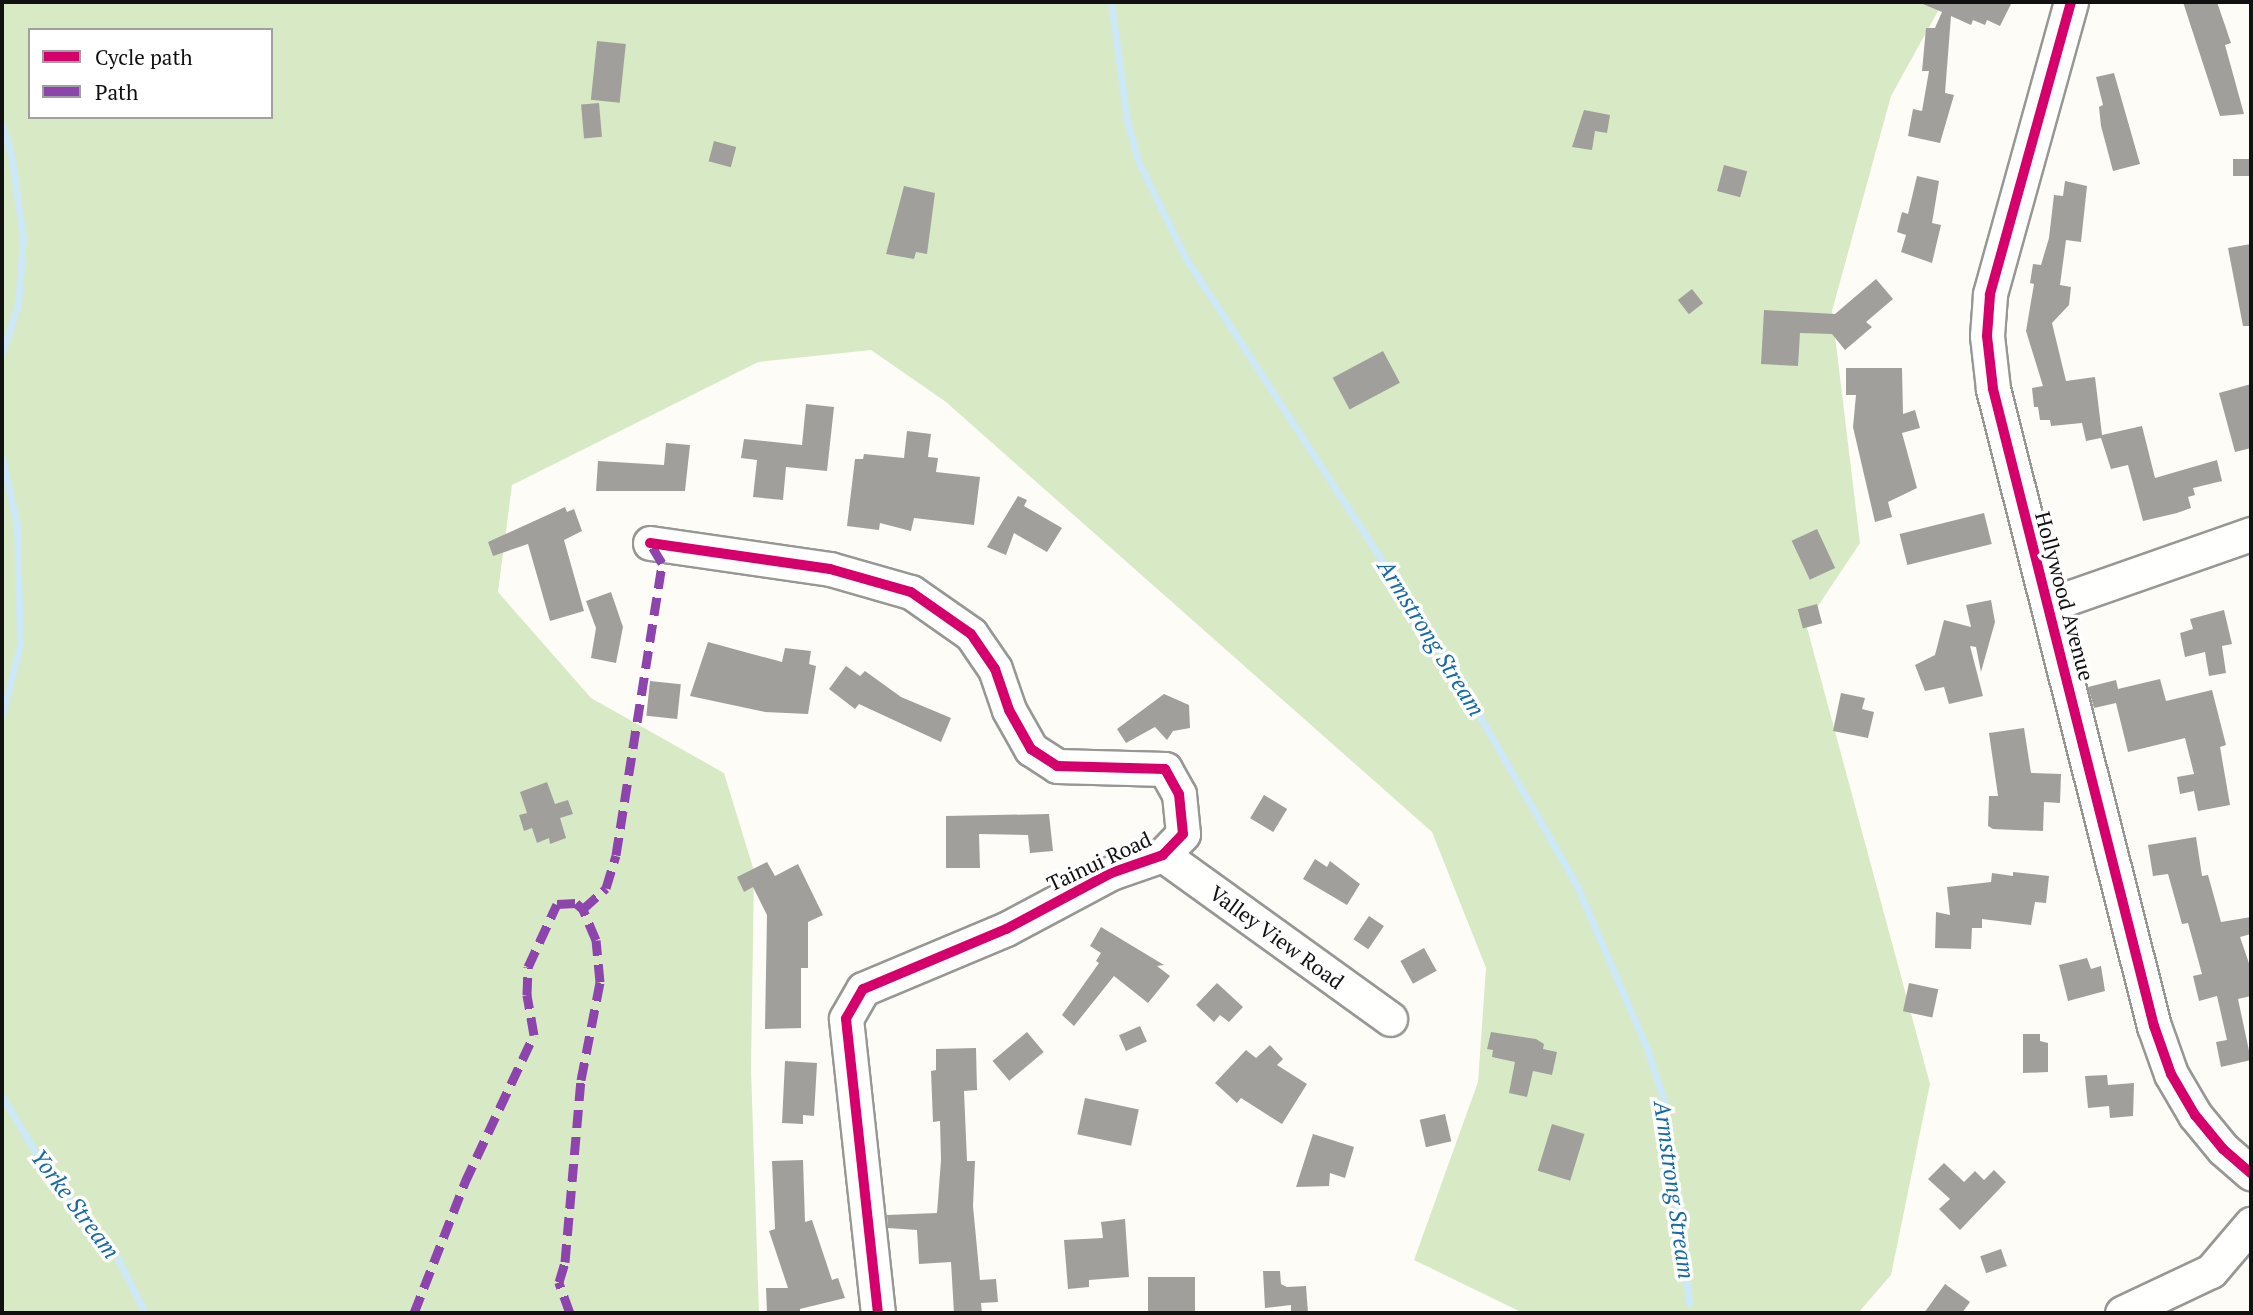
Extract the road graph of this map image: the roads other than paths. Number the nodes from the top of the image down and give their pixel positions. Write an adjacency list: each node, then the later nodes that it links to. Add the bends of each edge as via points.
1 (2071, 2): 4 (street, Hollywood Avenue, via 1990,295 1987,336 1993,389)
2 (2251, 534): 4 (street)
3 (650, 543): 5 (street, Tainui Road, via 830,569 911,592 971,634 995,669 1019,731 1031,749 1056,766 1165,769 1179,794 1183,834)
4 (2048, 605): 7 (street, Hollywood Avenue, via 2154,1026 2171,1074 2195,1115)
5 (1163, 855): 6 (street, Valley View Road); 9 (street, Tainui Road, via 1111,873 1006,929 863,989 846,1019)
6 (1390, 1019)
7 (2251, 1173)
8 (2251, 1224): 10 (street, via 2211,1271)
9 (878, 1313)
10 (2123, 1313)

